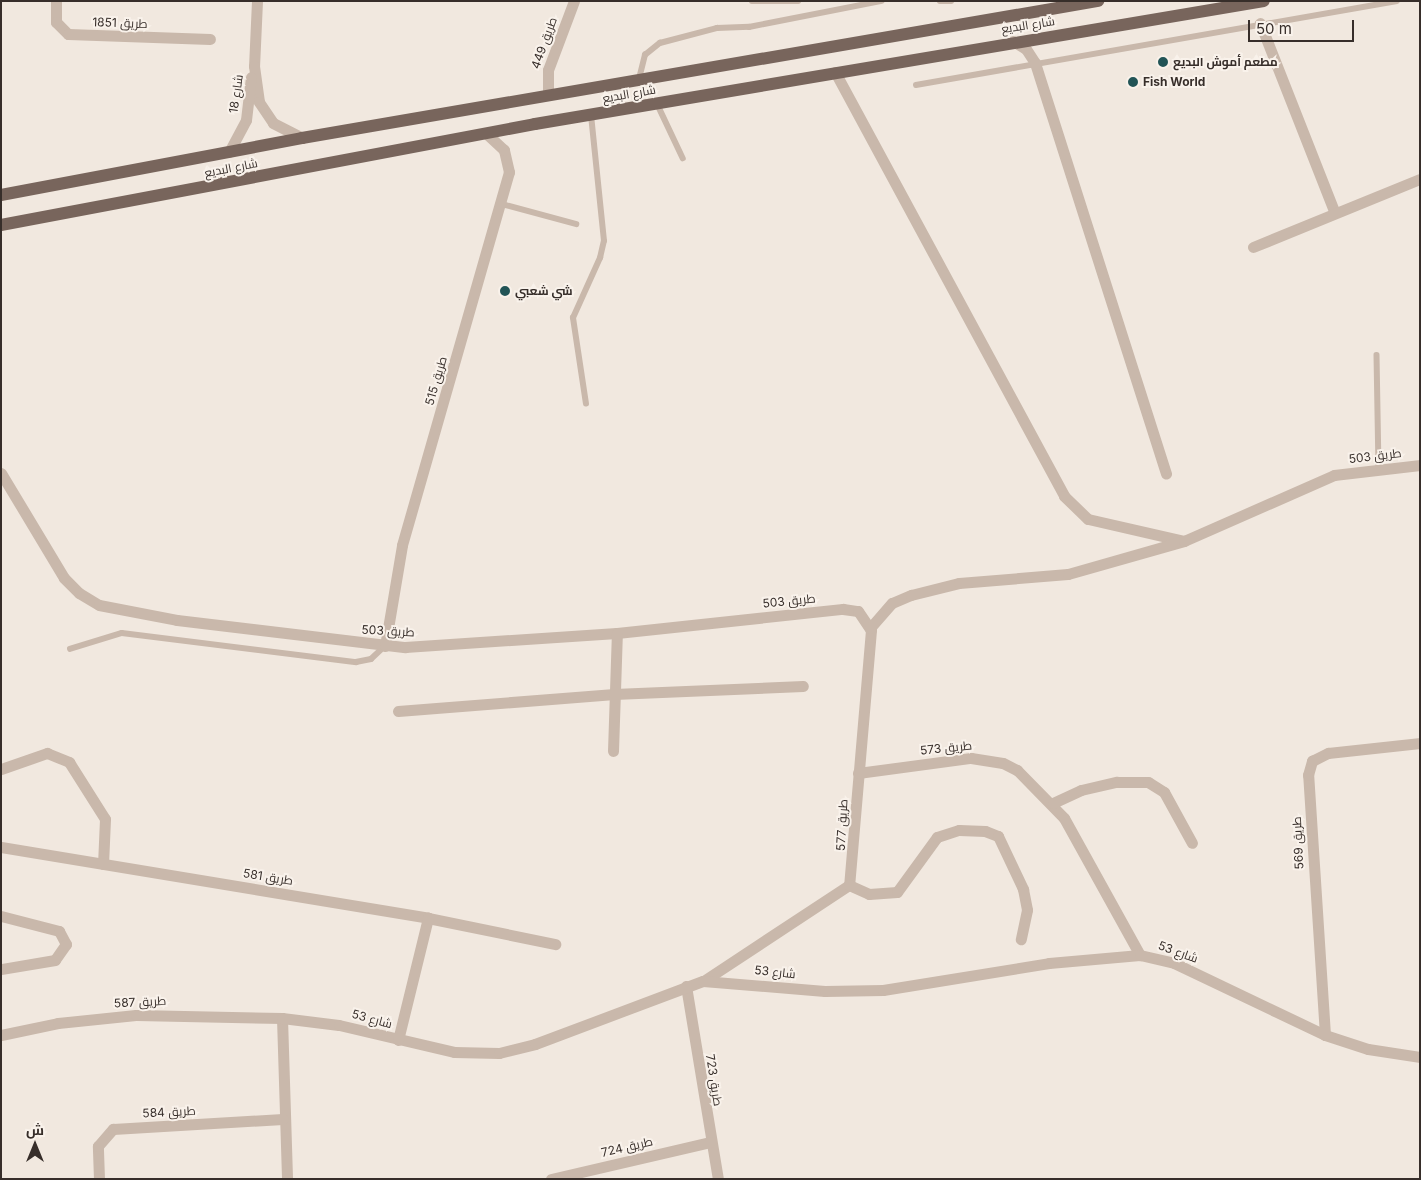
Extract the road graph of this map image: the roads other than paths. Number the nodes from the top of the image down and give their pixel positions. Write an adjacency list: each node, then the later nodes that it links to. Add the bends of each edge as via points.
1 (56, 1): 14 (street, طريق 1851, via 56,22 68,34)
2 (258, 1): 17 (street, شارع 18)
3 (574, 1): 21 (street, طريق 449, via 548,70)
4 (752, 1): 5 (lane)
5 (798, 1)
6 (881, 1): 19 (lane, via 749,27 717,28 660,43 645,55)
7 (940, 1): 8 (lane)
8 (951, 1)
9 (1096, 1): 19 (main road, شارع البديع)
10 (1264, 1): 13 (main road, شارع البديع)
11 (1397, 1): 12 (lane)
12 (1260, 23): 16 (lane); 31 (street)
13 (1041, 36): 15 (main road, شارع البديع); 16 (street)
14 (210, 40)
15 (1013, 41): 16 (street, via 1026,49); 18 (main road, شارع البديع)
16 (1035, 63): 20 (lane); 40 (street)
17 (254, 66): 25 (street, شارع 18, via 262,110 273,123); 26 (street, شارع 18, via 244,128)
18 (835, 72): 22 (main road, شارع البديع); 41 (street, via 1064,496 1088,519)
19 (639, 78): 21 (main road, شارع البديع)
20 (916, 85)
21 (548, 94): 25 (main road, شارع البديع)
22 (657, 103): 23 (main road, شارع البديع); 27 (lane)
23 (591, 115): 24 (main road, شارع البديع); 36 (lane, via 604,241 600,258 573,318)
24 (486, 134): 30 (street, طريق 515, via 500,144 509,164); 33 (main road, شارع البديع)
25 (302, 138): 26 (main road, شارع البديع)
26 (229, 152): 29 (main road, شارع البديع)
27 (682, 158)
28 (1420, 179): 31 (street)
29 (1, 195)
30 (502, 204): 32 (lane); 44 (street, طريق 515, via 402,545)
31 (1334, 211): 34 (street)
32 (576, 224)
33 (1, 225)
34 (1253, 247)
35 (1377, 354): 38 (lane)
36 (586, 404)
37 (1420, 465): 38 (street, طريق 503)
38 (1379, 470): 41 (street, طريق 503, via 1334,475)
39 (1, 473): 44 (street, طريق 503, via 64,578 79,593 99,604 177,620)
40 (1166, 474)
41 (1184, 541): 42 (street, طريق 503, via 1068,574 959,584 911,595 892,603)
42 (870, 628): 43 (street, طريق 503, via 858,611 843,609); 52 (street, طريق 577)
43 (617, 633): 44 (street, طريق 503); 47 (street)
44 (385, 646): 45 (lane, via 371,659 356,662 122,633)
45 (70, 649)
46 (803, 686): 47 (street)
47 (614, 694): 48 (street); 50 (street)
48 (398, 711)
49 (1420, 743): 68 (street, طريق 569, via 1328,753 1312,762 1308,775)
50 (613, 751)
51 (1, 769): 56 (street, via 47,753 69,762 105,818)
52 (858, 773): 53 (street, طريق 573, via 985,759 1017,770); 57 (street, طريق 577, via 854,864)
53 (1053, 803): 54 (street, via 1108,784 1148,782 1164,792); 62 (street, طريق 573)
54 (1192, 843)
55 (1, 847): 56 (street, طريق 581)
56 (103, 864): 59 (street, طريق 581)
57 (849, 885): 60 (street, via 869,894 897,892 938,837 959,830 985,831 998,836 1023,889 1027,910); 64 (street)
58 (1, 916): 63 (street, via 59,931 66,944 55,960)
59 (428, 918): 61 (street, طريق 581); 69 (street)
60 (1021, 939)
61 (555, 944)
62 (1140, 955): 64 (street, شارع 53, via 1049,963 884,990 825,991); 68 (street, شارع 53, via 1174,963)
63 (1, 969)
64 (704, 981): 65 (street, شارع 53)
65 (686, 986): 69 (street, شارع 53, via 535,1044 499,1053 454,1052); 72 (street, طريق 723)
66 (282, 1018): 67 (street, طريق 587, via 136,1016 58,1023); 69 (street, شارع 53, via 339,1025); 71 (street)
67 (1, 1035)
68 (1325, 1035): 70 (street, شارع 53, via 1368,1049)
69 (398, 1040)
70 (1420, 1057)
71 (283, 1119): 74 (street, طريق 584, via 113,1129 98,1146); 75 (street)
72 (710, 1142): 73 (street, طريق 724); 77 (street, طريق 723)
73 (582, 1175): 76 (street, طريق 724)
74 (99, 1179)
75 (287, 1179)
76 (552, 1179)
77 (718, 1179)

